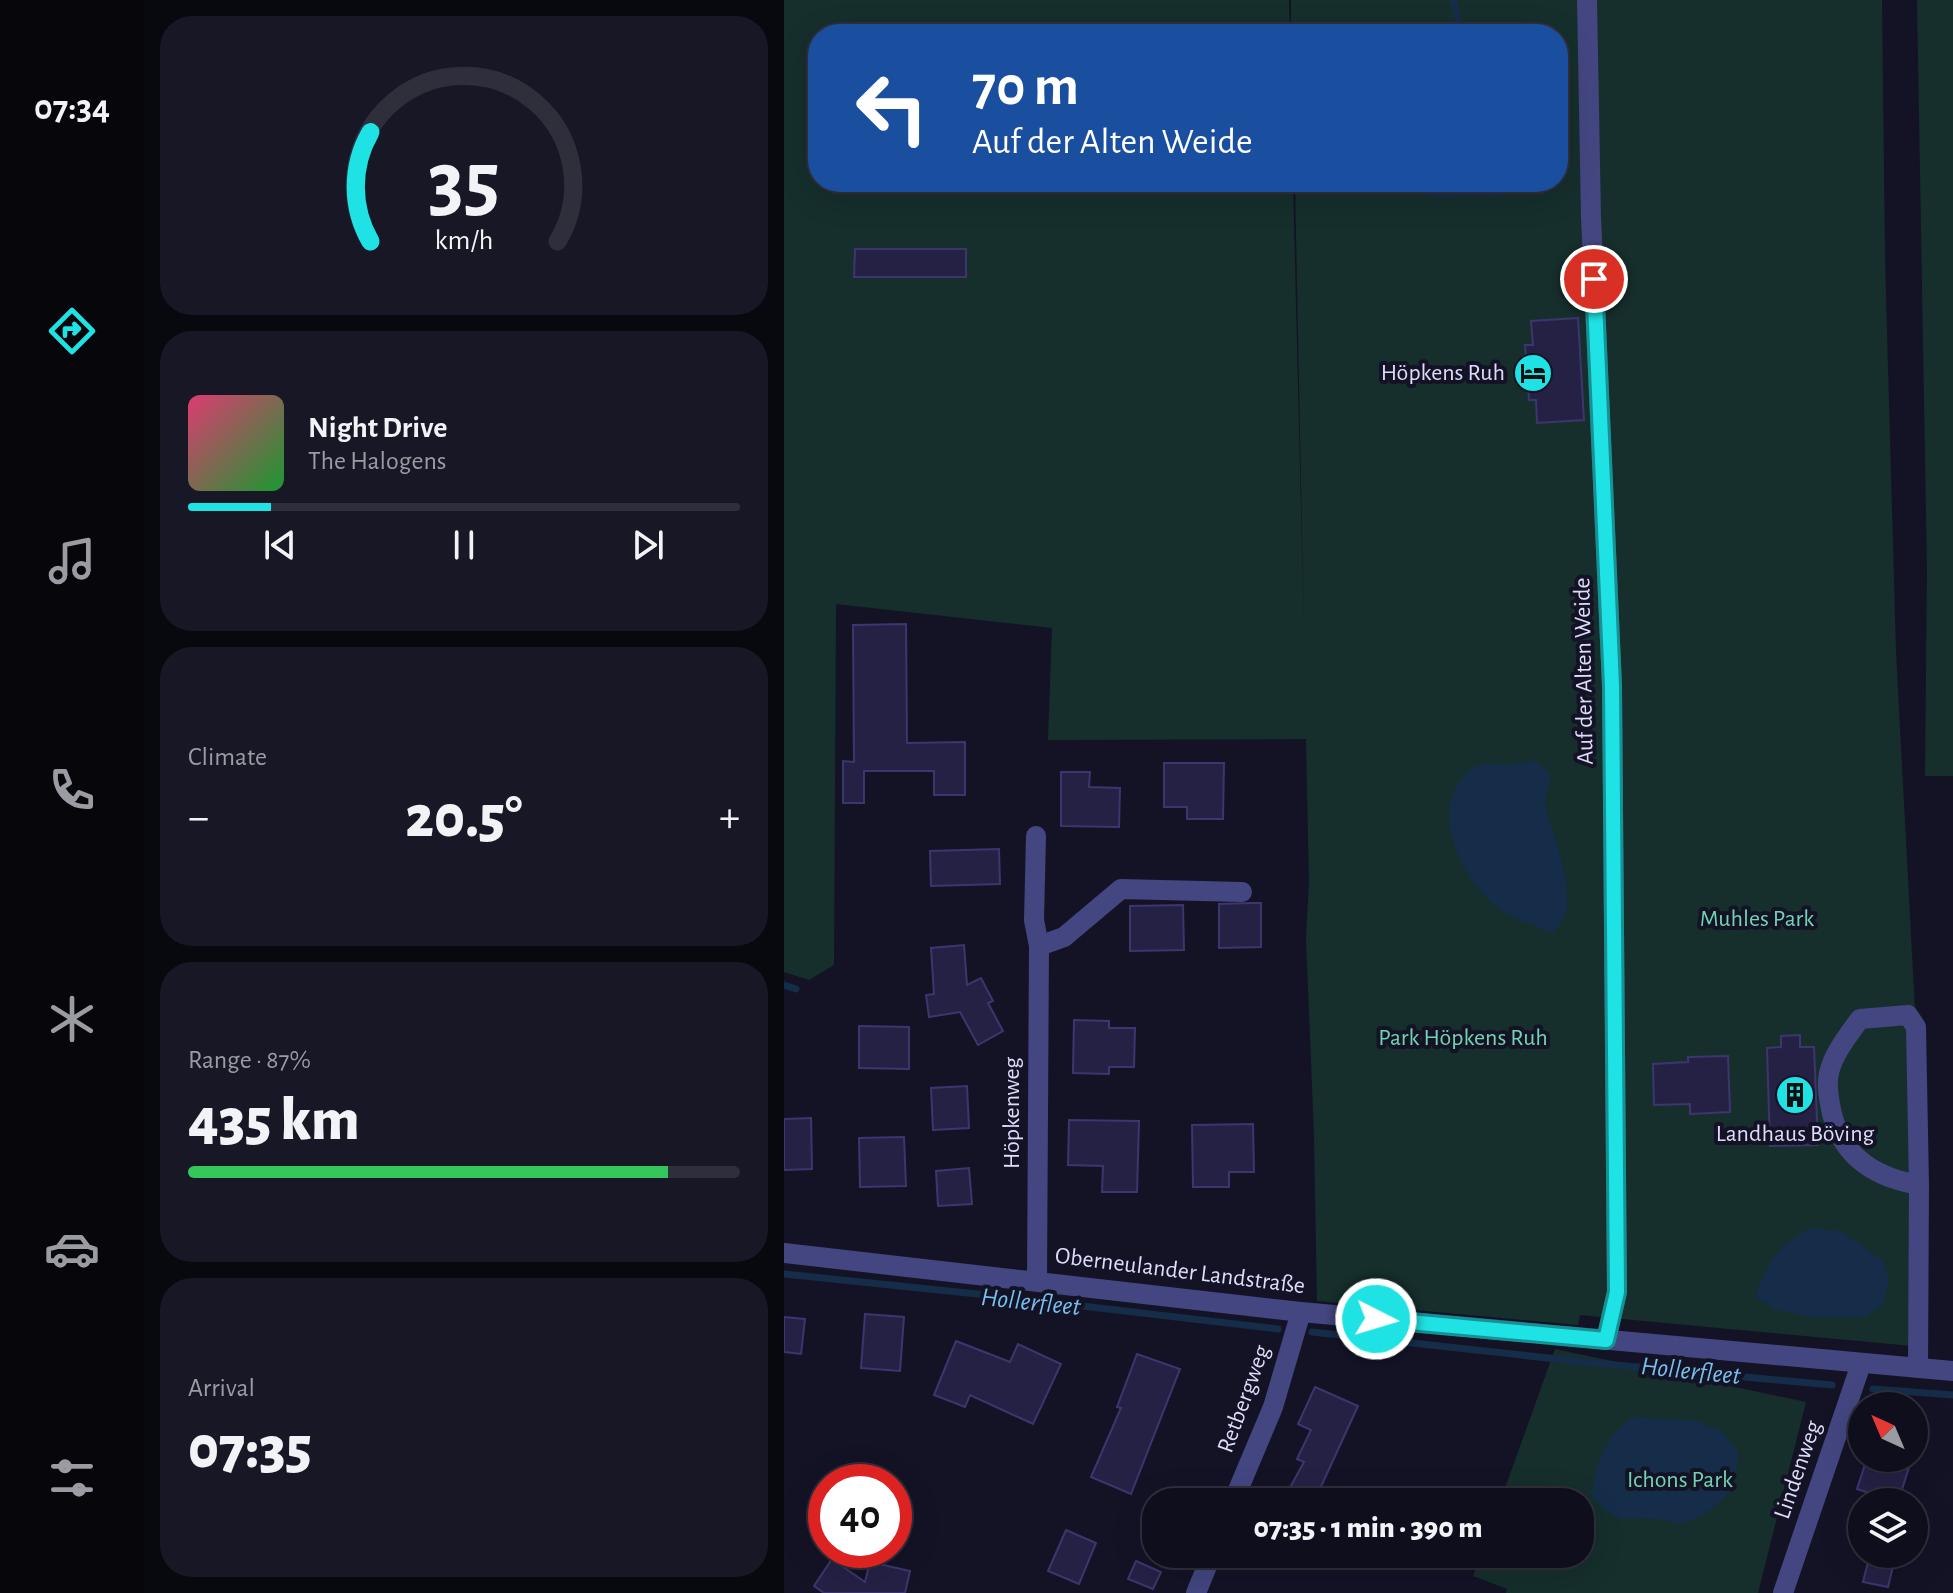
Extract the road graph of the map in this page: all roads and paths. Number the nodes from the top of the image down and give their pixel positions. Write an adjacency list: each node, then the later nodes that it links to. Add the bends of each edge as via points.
1 (1587, 0): 9 (street, Auf der Alten Weide, via 1613,740 1617,1292)
2 (1036, 836): 4 (street, Höpkenweg, via 1034,920)
3 (1242, 892): 4 (street, via 1121,889 1064,937)
4 (1039, 946): 7 (street, Höpkenweg)
5 (1919, 1185): 5 (street, via 1916,1027 1908,1015 1860,1019 1829,1072 1834,1126 1849,1150 1874,1172); 11 (street)
6 (784, 1253): 7 (street, Oberneulander Landstraße)
7 (1037, 1280): 8 (street, Oberneulander Landstraße)
8 (1301, 1312): 9 (street, Oberneulander Landstraße); 13 (street, Retbergweg, via 1273,1407)
9 (1606, 1340): 10 (street, Oberneulander Landstraße)
10 (1861, 1364): 11 (street, Oberneulander Landstraße); 16 (street, Lindenweg)
11 (1918, 1368): 12 (street, Oberneulander Landstraße)
12 (1953, 1371)
13 (1239, 1488)
14 (1206, 1568): 15 (street)
15 (1196, 1593)
16 (1783, 1593)

